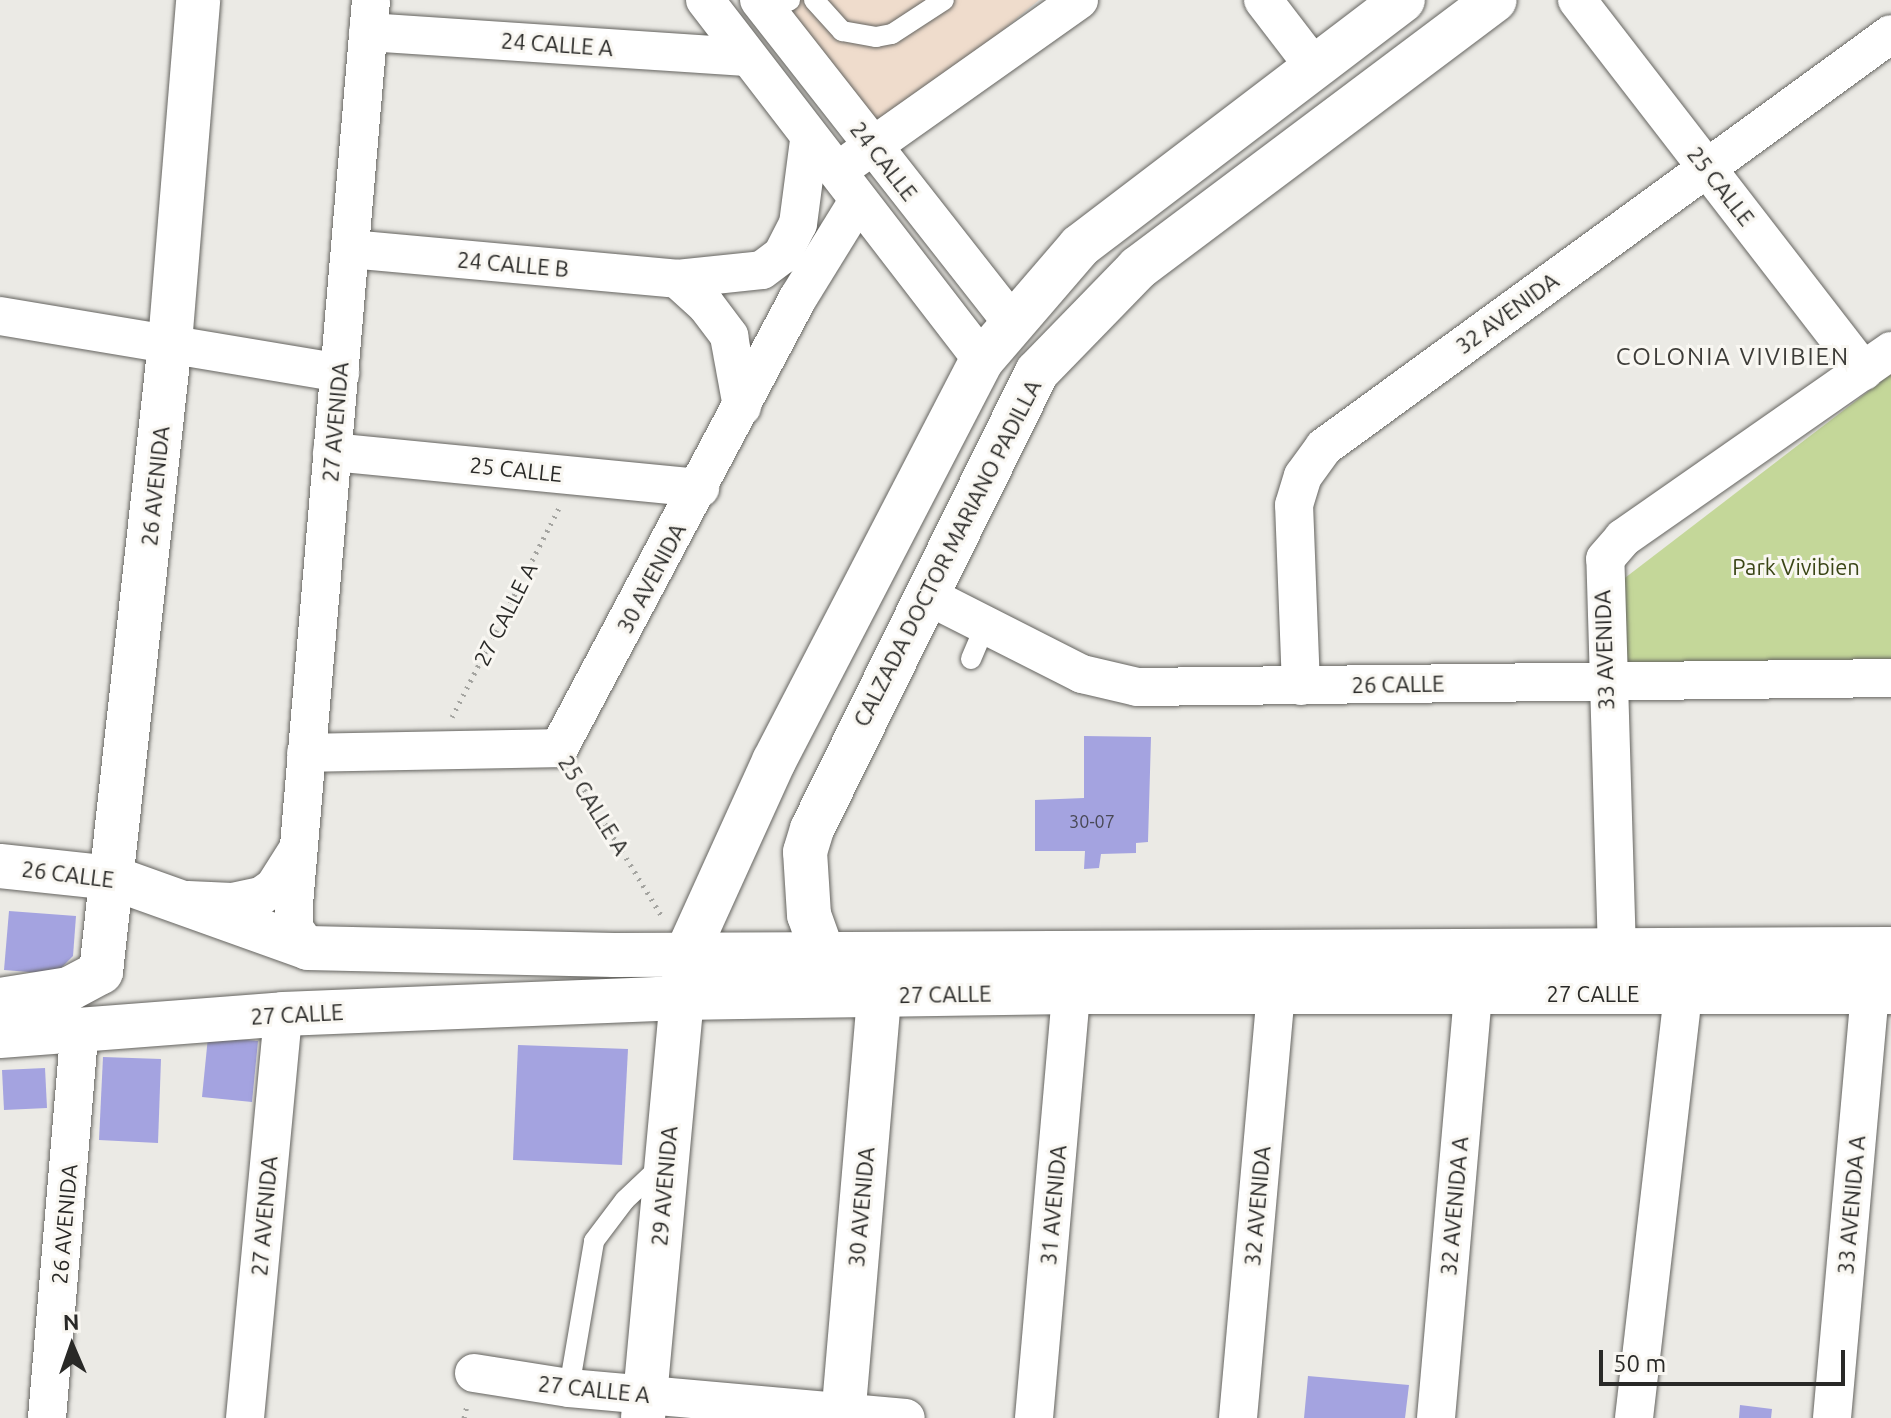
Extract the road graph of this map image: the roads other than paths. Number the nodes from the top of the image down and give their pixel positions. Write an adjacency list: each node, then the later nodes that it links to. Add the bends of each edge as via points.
1 (198, 0): 24 (main road, 26 AVENIDA)
2 (705, 0): 13 (street, 24 CALLE)
3 (814, 0): 4 (lane, via 842,31 876,37 892,34)
4 (944, 0)
5 (1079, 0): 16 (street)
6 (1263, 0): 14 (street)
7 (1403, 0): 14 (main road)
8 (1495, 0): 31 (main road, CALZADA DOCTOR MARIANO PADILLA, via 1138,268 1079,324 1037,372 1014,412)
9 (1577, 0): 17 (street, 25 CALLE)
10 (772, 3): 16 (street, 24 CALLE)
11 (370, 16): 13 (street, 24 CALLE A); 20 (street, 27 AVENIDA)
12 (1891, 34): 17 (street, 32 AVENIDA)
13 (746, 57): 15 (street, 24 CALLE)
14 (1316, 69): 23 (main road, via 1080,246)
15 (809, 141): 18 (street, 24 CALLE); 21 (street, 24 CALLE B, via 798,224 782,255 762,270)
16 (873, 148): 18 (street); 23 (street, 24 CALLE)
17 (1706, 167): 26 (street, 25 CALLE); 34 (street, 32 AVENIDA, via 1324,447 1303,476 1294,505)
18 (834, 170): 19 (street, 24 CALLE)
19 (858, 201): 25 (street, 24 CALLE); 28 (street, 30 AVENIDA, via 798,298)
20 (350, 249): 21 (street, 24 CALLE B); 27 (street, 27 AVENIDA)
21 (677, 279): 28 (street, via 729,336)
22 (0, 316): 24 (street)
23 (1011, 321): 25 (main road)
24 (170, 343): 27 (street); 39 (main road, 26 AVENIDA)
25 (982, 360): 45 (main road, via 774,761)
26 (1878, 361): 33 (street, 33 AVENIDA, via 1623,538 1605,559)
27 (340, 373): 29 (street, 27 AVENIDA)
28 (742, 407): 30 (street, 30 AVENIDA)
29 (332, 452): 30 (street, 25 CALLE); 36 (street, 27 AVENIDA)
30 (700, 488): 35 (street, 30 AVENIDA)
31 (926, 595): 34 (street, 26 CALLE, via 978,642 1082,674 1137,687); 44 (main road, CALZADA DOCTOR MARIANO PADILLA, via 805,852 806,899)
32 (1891, 678): 33 (street, 26 CALLE)
33 (1605, 680): 34 (street, 26 CALLE); 43 (street, 33 AVENIDA)
34 (1301, 686)
35 (559, 748): 36 (street, 25 CALLE A)
36 (306, 753): 37 (street, 27 AVENIDA)
37 (301, 843): 40 (street, 27 AVENIDA, via 274,887 261,896 232,902); 41 (street, 27 AVENIDA, via 294,928)
38 (0, 866): 39 (main road, 26 CALLE)
39 (113, 878): 40 (main road, 26 CALLE); 53 (main road, 26 AVENIDA, via 101,972 69,989)
40 (182, 900): 41 (main road, 27 CALLE)
41 (308, 948): 45 (main road, 27 CALLE)
42 (1891, 949): 43 (main road, 27 CALLE)
43 (1617, 952): 44 (main road, 27 CALLE)
44 (823, 954): 45 (main road, 27 CALLE); 51 (main road)
45 (686, 955): 52 (main road, 29 AVENIDA)
46 (1071, 992): 49 (main road, 27 CALLE); 51 (main road, 27 CALLE); 65 (street, 31 AVENIDA)
47 (1880, 992): 48 (main road, 27 CALLE); 69 (street, 33 AVENIDA A)
48 (1683, 993): 50 (main road, 27 CALLE); 68 (street)
49 (1276, 994): 50 (main road, 27 CALLE); 66 (street, 32 AVENIDA)
50 (1473, 995): 67 (street, 32 AVENIDA A)
51 (879, 996): 52 (main road, 27 CALLE); 61 (main road, 30 AVENIDA)
52 (682, 998): 54 (main road, 27 CALLE); 57 (main road, 29 AVENIDA)
53 (0, 1000)
54 (283, 1014): 55 (main road, 27 CALLE); 63 (street, 27 AVENIDA)
55 (80, 1029): 56 (main road, 27 CALLE); 62 (street, 26 AVENIDA)
56 (0, 1036)
57 (665, 1162): 59 (lane, via 625,1200 594,1241); 60 (main road, 29 AVENIDA)
58 (474, 1373): 59 (street, 27 CALLE A)
59 (569, 1388): 60 (street, 27 CALLE A)
60 (644, 1406): 61 (street, 27 CALLE A)
61 (844, 1415): 64 (street, 27 CALLE A)
62 (47, 1418)
63 (245, 1418)
64 (906, 1418)
65 (1034, 1418)
66 (1238, 1418)
67 (1436, 1418)
68 (1634, 1418)
69 (1832, 1418)

